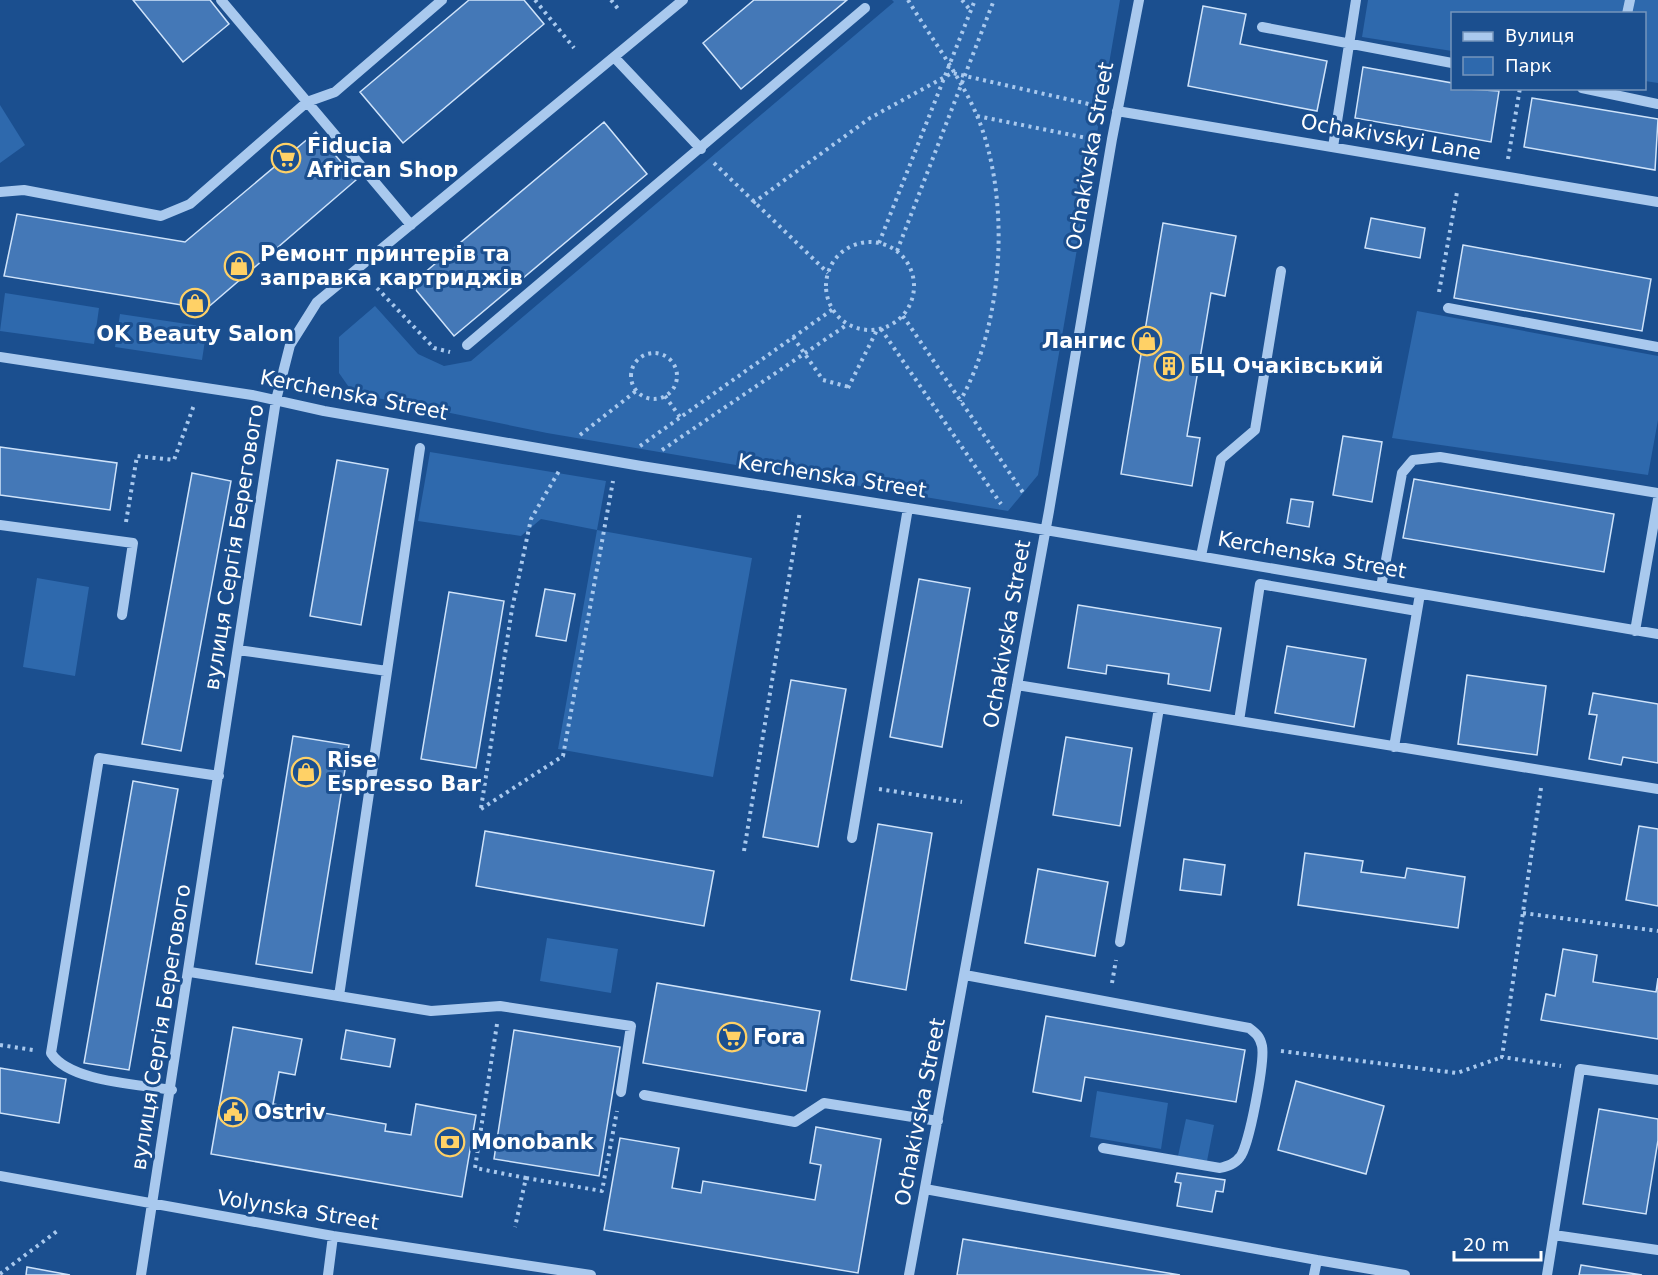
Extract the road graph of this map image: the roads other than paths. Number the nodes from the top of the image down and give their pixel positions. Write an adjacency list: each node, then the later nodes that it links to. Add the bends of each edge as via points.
1 (221, 0): 12 (street)
2 (442, 0): 12 (street, via 335,92)
3 (683, 0): 9 (street, вулиця Сергія Берегового)
4 (1139, 0): 14 (street, Ochakivska Street)
5 (1356, 0): 8 (street)
6 (865, 8): 16 (street)
7 (1262, 27): 8 (street)
8 (1350, 42): 10 (street); 15 (street)
9 (614, 57): 16 (street); 19 (street, вулиця Сергія Берегового)
10 (1451, 63)
11 (1592, 90): 13 (street)
12 (307, 102): 17 (street, via 190,204 161,216 24,190); 19 (street)
13 (1658, 104)
14 (1117, 111): 15 (street, Ochakivskyi Lane); 31 (street, Ochakivska Street)
15 (1333, 147): 18 (street, Ochakivskyi Lane)
16 (701, 149): 22 (street)
17 (0, 192)
18 (1658, 202)
19 (411, 225): 25 (street, вулиця Сергія Берегового, via 317,302 290,345)
20 (1281, 271): 32 (street, via 1255,430 1221,459)
21 (1448, 308): 23 (street)
22 (467, 345)
23 (1658, 347)
24 (0, 357): 25 (street, Kerchenska Street)
25 (276, 400): 29 (street, Kerchenska Street, via 629,464); 39 (street, вулиця Сергія Берегового)
26 (420, 448): 40 (street)
27 (1658, 493): 33 (street, via 1440,457 1413,460 1401,473)
28 (1658, 498): 37 (street)
29 (908, 508): 31 (street, Kerchenska Street); 47 (street)
30 (0, 525): 36 (street, via 133,543)
31 (1046, 530): 32 (street, Kerchenska Street); 41 (street, Ochakivska Street)
32 (1201, 556): 33 (street, Kerchenska Street)
33 (1381, 587): 34 (street, Kerchenska Street)
34 (1420, 594): 35 (street); 37 (street, Kerchenska Street)
35 (1418, 611): 43 (street, via 1260,584); 44 (street)
36 (122, 615)
37 (1635, 631): 38 (street, Kerchenska Street)
38 (1658, 634)
39 (238, 650): 40 (street); 45 (street, вулиця Сергія Берегового)
40 (387, 671): 51 (street)
41 (1017, 685): 42 (street); 50 (street, Ochakivska Street)
42 (1159, 708): 43 (street); 48 (street)
43 (1239, 721): 44 (street)
44 (1394, 747): 46 (street)
45 (219, 776): 49 (street, вулиця Сергія Берегового); 53 (street, via 99,758 51,1053 57,1063 77,1074)
46 (1658, 789)
47 (852, 838)
48 (1120, 942)
49 (190, 972): 51 (street); 53 (street, вулиця Сергія Берегового)
50 (965, 975): 56 (street, Ochakivska Street); 57 (street, via 1249,1028 1259,1036 1262,1065 1245,1150 1232,1165 1220,1168)
51 (339, 996): 54 (street, via 431,1011 500,1006 631,1026)
52 (1658, 1080): 61 (street, via 1580,1070)
53 (172, 1090): 60 (street, вулиця Сергія Берегового)
54 (621, 1092)
55 (644, 1095): 56 (street, via 795,1122 824,1103)
56 (938, 1121): 59 (street, Ochakivska Street)
57 (1103, 1148)
58 (0, 1176): 60 (street, Volynska Street)
59 (925, 1189): 64 (street); 68 (street, Ochakivska Street)
60 (154, 1206): 62 (street, Volynska Street); 65 (street, вулиця Сергія Берегового)
61 (1554, 1235): 63 (street); 71 (street)
62 (333, 1236): 66 (street); 67 (street, Volynska Street)
63 (1658, 1250)
64 (1317, 1260): 69 (street); 70 (street)
65 (141, 1275)
66 (328, 1275)
67 (591, 1275)
68 (909, 1275)
69 (1314, 1275)
70 (1405, 1275)
71 (1547, 1275)

